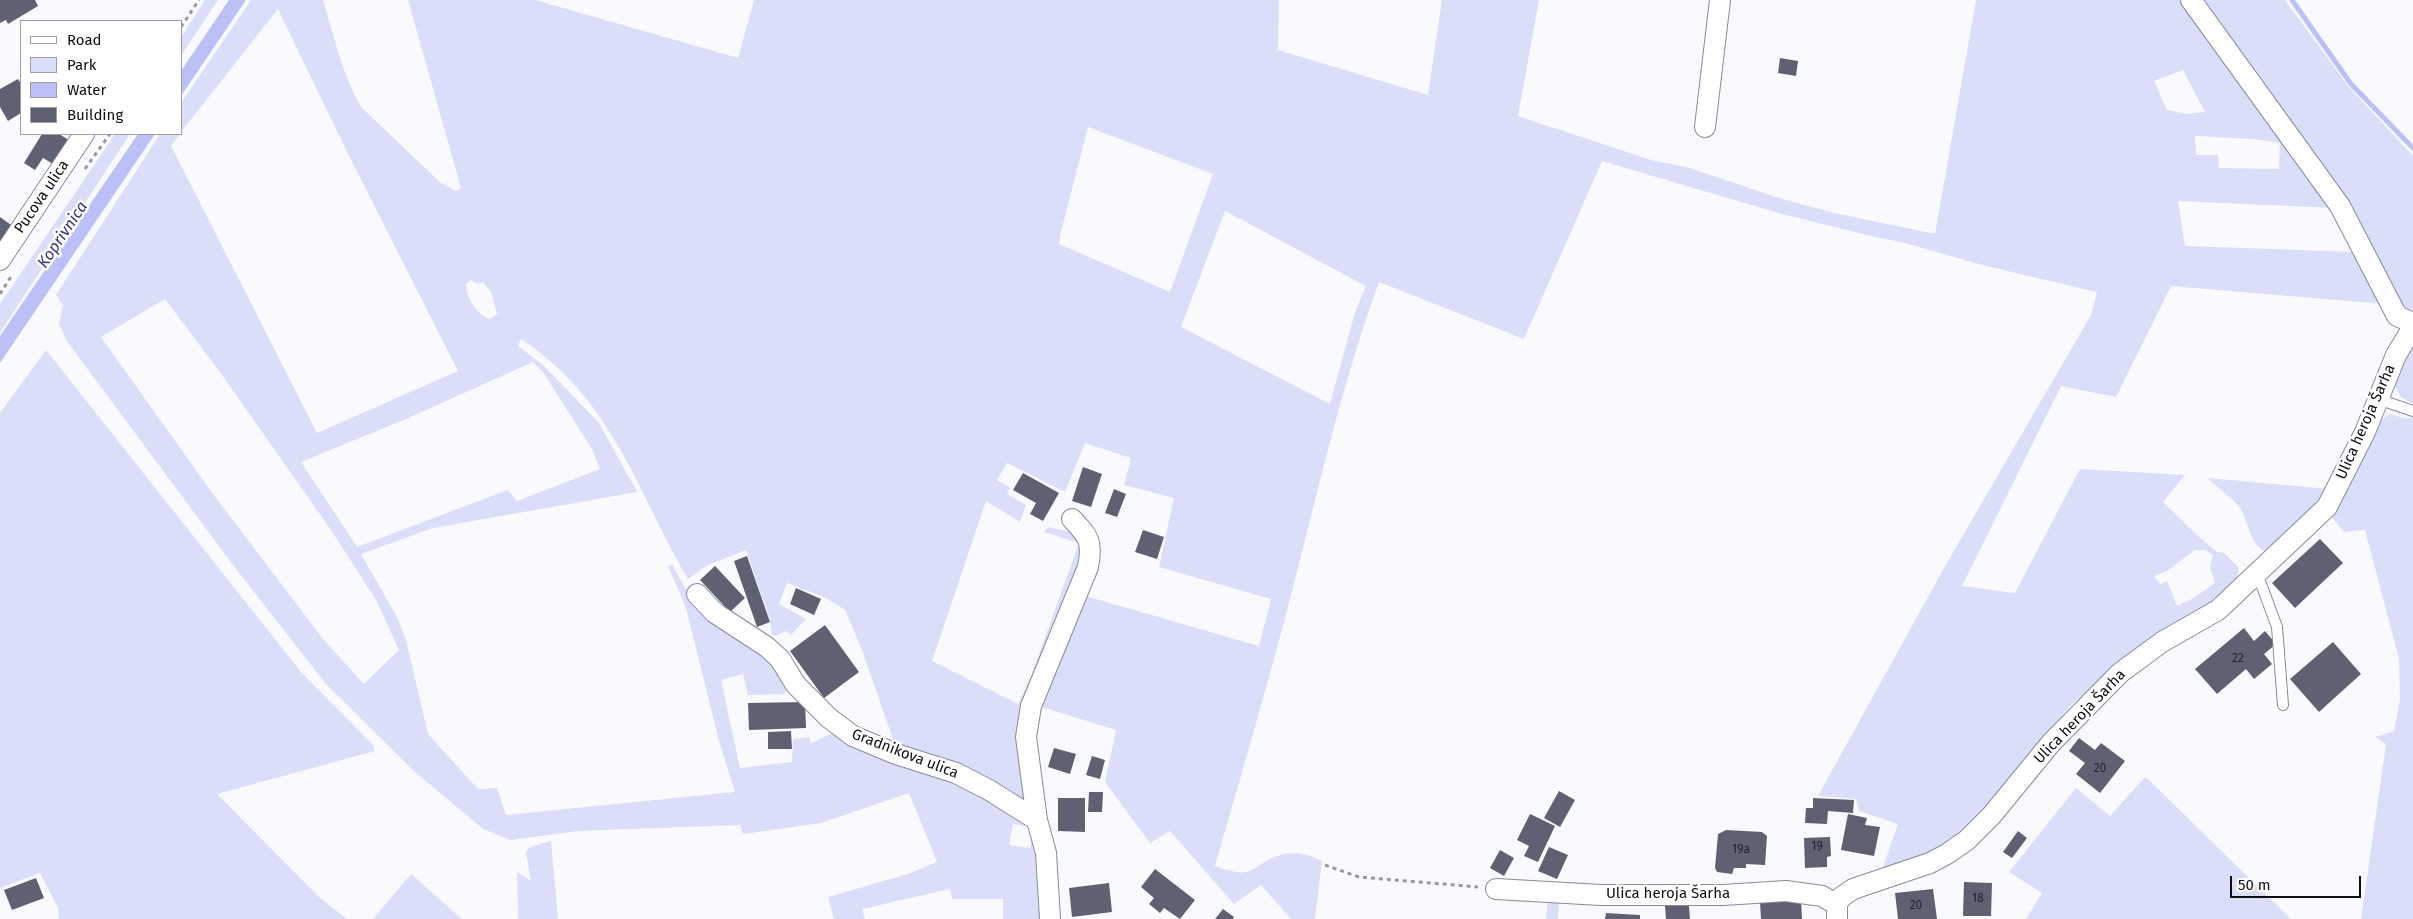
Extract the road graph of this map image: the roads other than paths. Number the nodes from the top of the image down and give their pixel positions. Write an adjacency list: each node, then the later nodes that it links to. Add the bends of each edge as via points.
1 (1720, 0): 3 (street)
2 (2191, 0): 6 (street, via 2340,206 2397,316)
3 (1705, 127)
4 (83, 135): 5 (street, Pucova ulica)
5 (8, 265)
6 (2413, 323)
7 (2413, 327): 8 (street, Ulica heroja Šarha, via 2396,355)
8 (2378, 399): 9 (lane); 11 (street, Ulica heroja Šarha, via 2327,507)
9 (2413, 411)
10 (1072, 519): 14 (street, via 1085,532 1092,550 1081,589 1031,706 1026,737)
11 (2257, 573): 13 (lane, via 2277,627); 16 (street, Ulica heroja Šarha, via 2218,610 2162,642 2120,673 2051,743 1992,815 1967,840 1930,863 1853,889 1840,898)
12 (697, 594): 14 (street, Gradnikova ulica, via 715,613 767,647 780,659 796,685 829,718 853,736 956,773)
13 (2283, 705)
14 (1037, 820): 17 (street, via 1046,853)
15 (1496, 889): 16 (street, Ulica heroja Šarha, via 1601,895 1723,895 1786,891 1822,896)
16 (1837, 912)
17 (1050, 919)

